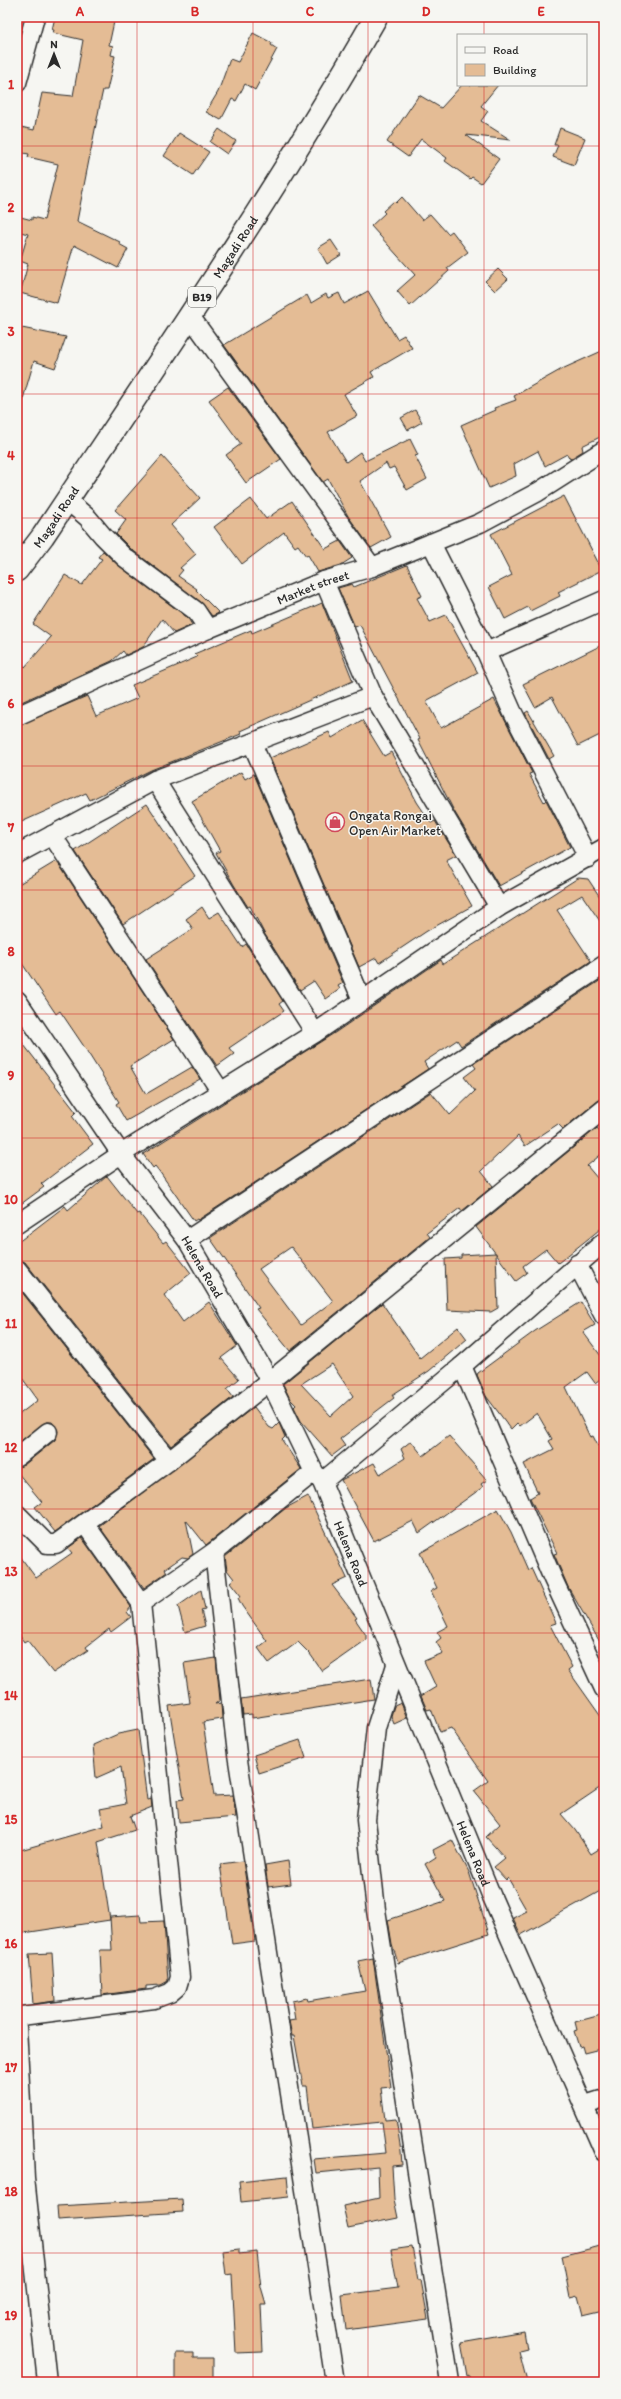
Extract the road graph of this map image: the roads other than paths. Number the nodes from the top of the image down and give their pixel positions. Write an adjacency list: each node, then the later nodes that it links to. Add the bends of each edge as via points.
1 (35, 17): 3 (street)
2 (376, 17): 4 (highway, Magadi Road / B19, via 348,67)
3 (17, 83)
4 (190, 316): 6 (highway, Magadi Road / B19); 8 (street)
5 (604, 450): 7 (street, Market street, via 538,492 480,523)
6 (67, 500): 9 (highway, Magadi Road / B19); 12 (street, via 88,518 124,557 196,611)
7 (431, 543): 8 (street, Market street); 13 (street)
8 (372, 566): 10 (street, Market street)
9 (17, 570)
10 (324, 581): 12 (street, Market street); 14 (street)
11 (604, 600): 13 (street)
12 (208, 629): 15 (street, Market street)
13 (486, 652): 20 (street, via 512,711)
14 (373, 696): 16 (street); 21 (street)
15 (17, 716)
16 (252, 743): 17 (street); 24 (street)
17 (155, 780): 18 (street); 25 (street)
18 (52, 835): 19 (street); 26 (street)
19 (17, 854)
20 (598, 856): 21 (street)
21 (499, 907): 24 (street)
22 (604, 966): 30 (street)
23 (17, 1000): 28 (street, Helena Road)
24 (362, 1000): 25 (street)
25 (315, 1033): 26 (street)
26 (221, 1092): 28 (street)
27 (604, 1109): 36 (street)
28 (121, 1154): 29 (street); 30 (street, Helena Road)
29 (17, 1224)
30 (187, 1240): 36 (street, Helena Road)
31 (604, 1242): 32 (street)
32 (577, 1264): 34 (street); 35 (street)
33 (17, 1269): 39 (street)
34 (604, 1316)
35 (462, 1366): 40 (street); 46 (street, via 553,1579)
36 (270, 1381): 39 (street); 40 (street, Helena Road)
37 (48, 1432): 38 (street)
38 (17, 1457)
39 (168, 1461): 42 (street)
40 (318, 1477): 43 (street); 45 (street, Helena Road)
41 (17, 1514): 42 (street, via 51,1545)
42 (85, 1524): 44 (street)
43 (214, 1552): 44 (street); 53 (street, via 237,1754)
44 (141, 1603): 47 (street, via 180,1977 177,1987 170,1993 154,1999 21,2016)
45 (396, 1665): 50 (street, Helena Road, via 492,1897); 54 (street, via 376,1728 366,1820 376,1910)
46 (604, 1689)
47 (17, 2019)
48 (17, 2027): 52 (street, via 25,2178)
49 (604, 2099): 50 (street)
50 (584, 2105): 51 (street, Helena Road)
51 (604, 2152)
52 (48, 2382)
53 (335, 2382)
54 (450, 2382)

